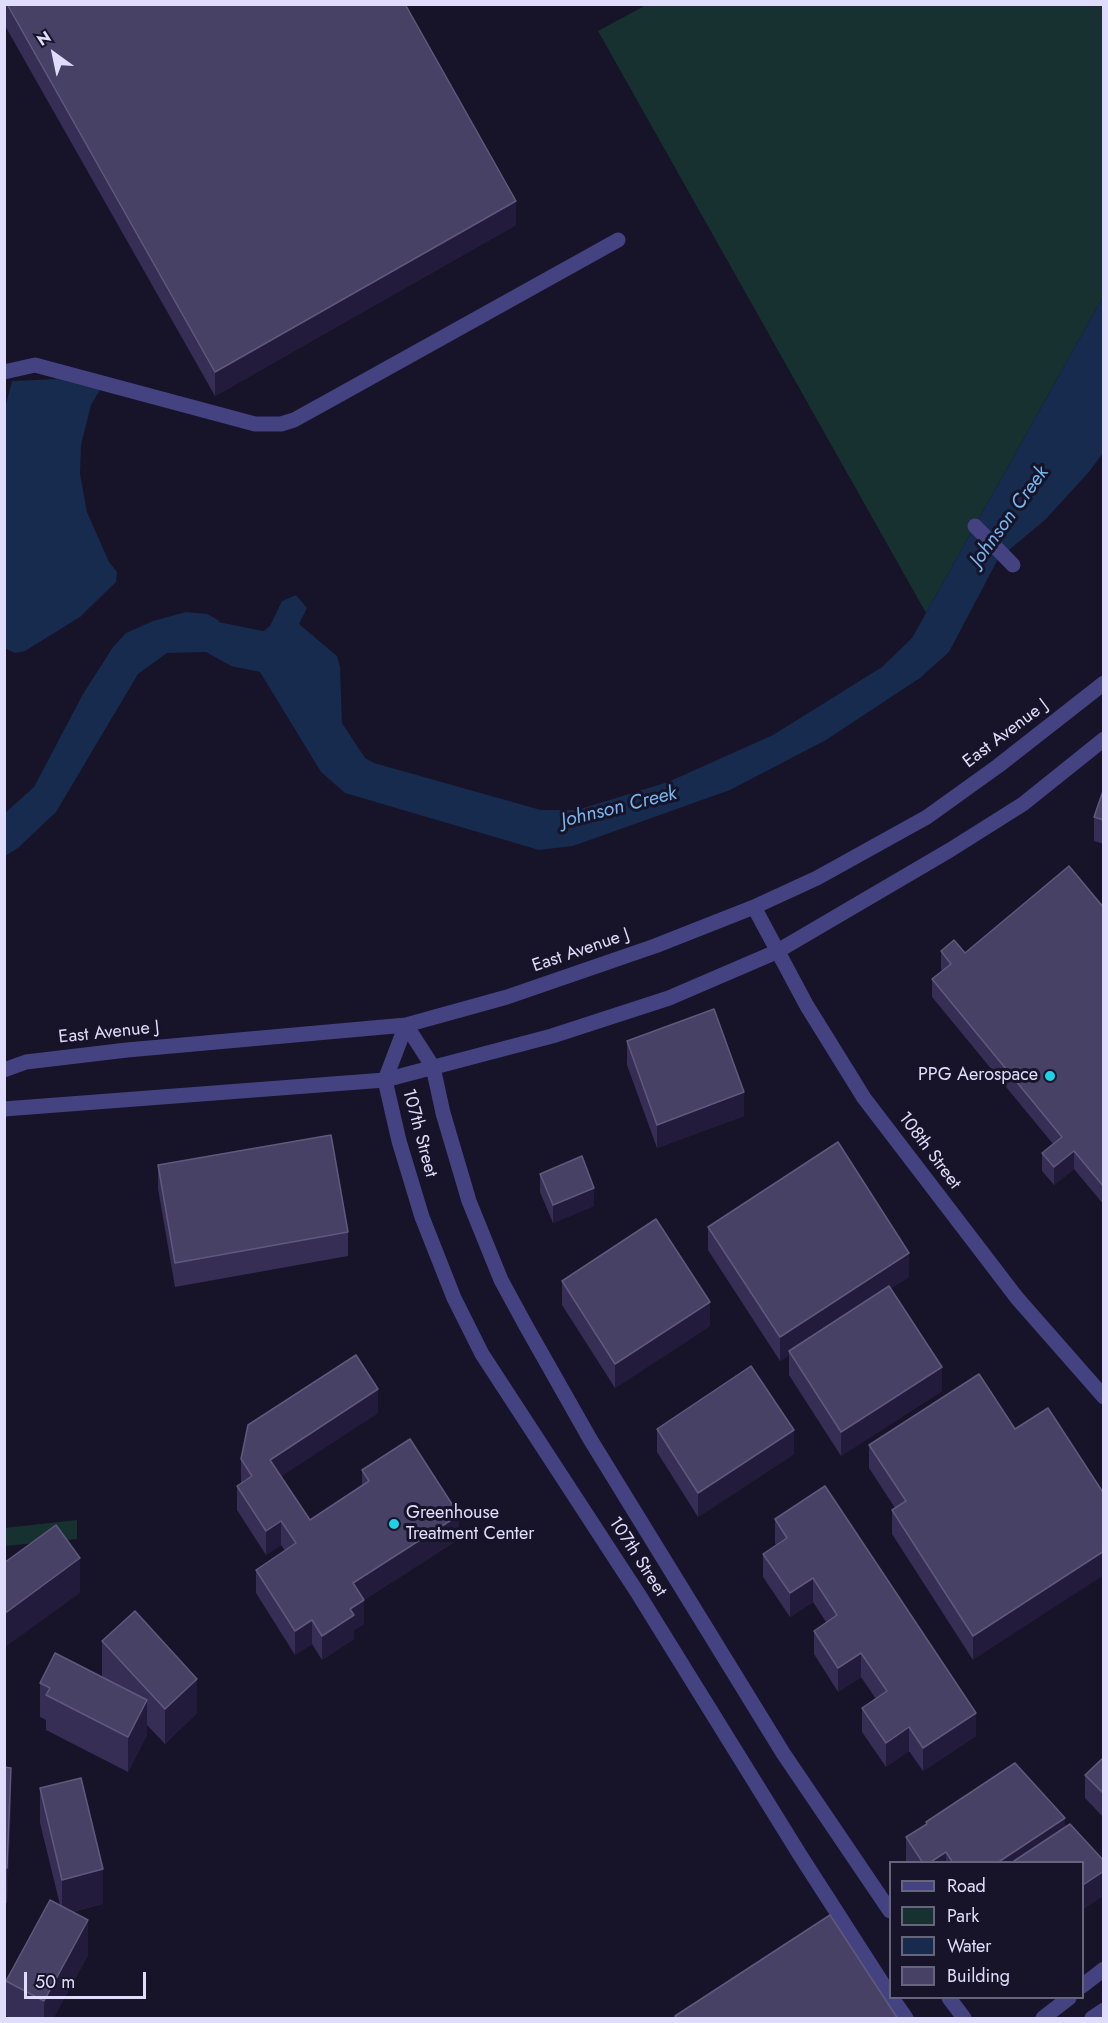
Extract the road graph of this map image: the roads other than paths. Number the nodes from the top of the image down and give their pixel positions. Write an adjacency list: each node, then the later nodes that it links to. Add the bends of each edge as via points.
1 (618, 240): 2 (street, via 294,420 280,424 255,424 35,365)
2 (4, 372)
3 (975, 526): 4 (street)
4 (1013, 565)
5 (1104, 683): 7 (street, East Avenue J, via 927,817)
6 (1104, 739): 8 (street, via 1023,804)
7 (754, 908): 8 (street, 108th Street); 9 (street, East Avenue J, via 507,997)
8 (776, 952): 10 (street, via 669,998 552,1036); 14 (street, 108th Street, via 864,1098 1017,1298)
9 (406, 1025): 10 (street, 107th Street); 11 (street, East Avenue J, via 116,1051 26,1062); 12 (street, 107th Street)
10 (433, 1067): 12 (street); 15 (street, 107th Street, via 469,1201 501,1280 590,1439 783,1753)
11 (4, 1070)
12 (385, 1080): 13 (street); 18 (street, 107th Street, via 422,1217 454,1298 482,1354)
13 (4, 1109)
14 (1104, 1397)
15 (889, 1908)
16 (1103, 1970): 17 (street)
17 (1084, 1985)
18 (889, 1993)
19 (893, 1999): 23 (street, 107th Street)
20 (950, 1999): 24 (street)
21 (1068, 1999): 25 (street)
22 (1104, 2010): 26 (street)
23 (906, 2019)
24 (963, 2019)
25 (1043, 2019)
26 (1092, 2019)

